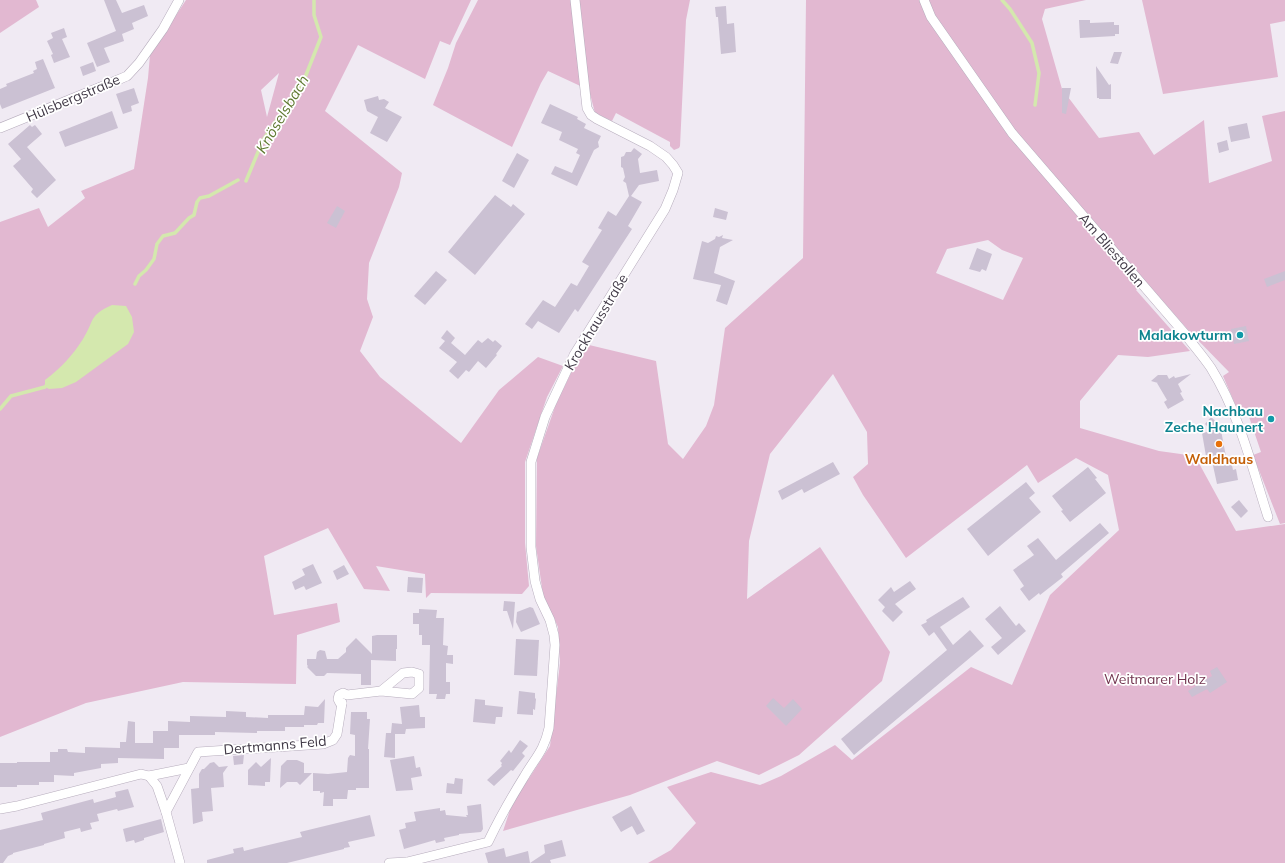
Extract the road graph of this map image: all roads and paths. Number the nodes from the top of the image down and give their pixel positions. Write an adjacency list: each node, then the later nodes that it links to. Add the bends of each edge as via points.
1 (179, 0): 4 (street, Hülsbergstraße, via 163,29 139,64 127,76)
2 (575, 0): 12 (street, Krockhausstraße, via 587,108 591,115 650,146 666,157 678,173 665,209 574,355 545,417 530,462 531,547 535,581 550,620 555,645 546,740 540,754 500,816 488,842 407,862)
3 (924, 0): 5 (street, Am Bliestollen, via 931,17 1012,133 1185,334 1210,368 1242,434)
4 (0, 128)
5 (1268, 517)
6 (381, 691): 7 (street, Dertmanns Feld, via 339,695 339,701 342,703 333,740 323,744 198,752)
7 (189, 768): 8 (street); 10 (street, Dertmanns Feld)
8 (149, 776): 9 (street, via 141,774); 10 (street, via 157,786)
9 (0, 809)
10 (166, 812): 11 (street)
11 (180, 863)
12 (389, 863)

